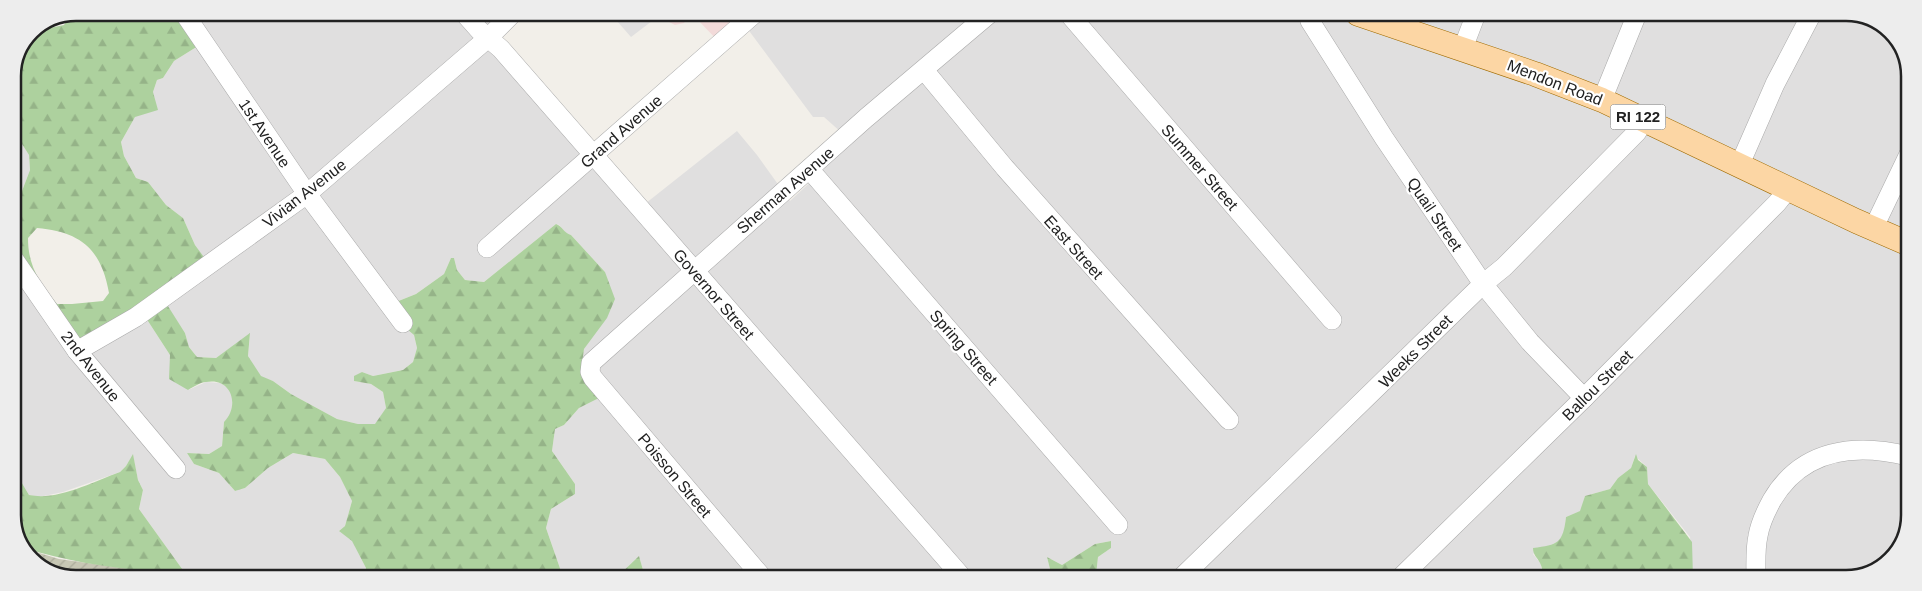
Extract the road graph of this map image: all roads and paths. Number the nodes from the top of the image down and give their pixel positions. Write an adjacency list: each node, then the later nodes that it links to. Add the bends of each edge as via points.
1 (189, 21): 22 (street, 1st Avenue)
2 (472, 21): 12 (street, Governor Street)
3 (505, 21): 12 (street, Vivian Avenue)
4 (746, 21): 17 (street, Grand Avenue)
5 (981, 21): 14 (street, Sherman Avenue)
6 (1075, 21): 29 (street, Summer Street)
7 (1310, 21): 28 (street, Quail Street)
8 (1380, 21): 13 (main road, Mendon Road / RI 122)
9 (1473, 21): 13 (street)
10 (1634, 21): 15 (street)
11 (1808, 21): 18 (street, via 1775,84)
12 (488, 38): 17 (street, Governor Street); 22 (street, Vivian Avenue)
13 (1463, 48): 15 (main road, Mendon Road / RI 122)
14 (924, 70): 19 (street, Sherman Avenue); 34 (street, East Street, via 1005,168)
15 (1602, 100): 16 (main road, Mendon Road / RI 122)
16 (1644, 120): 18 (main road, Mendon Road / RI 122); 28 (street, Weeks Street, via 1637,132 1567,204)
17 (592, 155): 25 (street, Grand Avenue); 27 (street, Governor Street)
18 (1740, 164): 21 (main road, Mendon Road / RI 122)
19 (810, 170): 27 (street, Sherman Avenue); 37 (street, Spring Street)
20 (1901, 171): 23 (street)
21 (1788, 188): 23 (main road, Mendon Road / RI 122); 33 (street, Ballou Street, via 1777,203)
22 (306, 194): 30 (street, 1st Avenue); 31 (street, Vivian Avenue, via 136,317)
23 (1874, 227): 24 (main road, Mendon Road / RI 122)
24 (1901, 240)
25 (487, 248)
26 (21, 270): 31 (street, 2nd Avenue)
27 (694, 270): 32 (street, Sherman Avenue, via 600,354 592,363); 39 (street, Governor Street)
28 (1483, 284): 33 (street, Quail Street, via 1530,342); 40 (street, Weeks Street)
29 (1332, 320)
30 (403, 324)
31 (77, 351): 36 (street, 2nd Avenue)
32 (590, 372): 38 (street, Poisson Street)
33 (1584, 398): 41 (street, Ballou Street, via 1486,492)
34 (1229, 420)
35 (1901, 455): 42 (street, via 1866,449 1845,451 1819,458 1784,481 1764,514 1758,536)
36 (176, 469)
37 (1118, 525)
38 (756, 570)
39 (956, 570)
40 (1190, 570)
41 (1416, 570)
42 (1756, 570)

